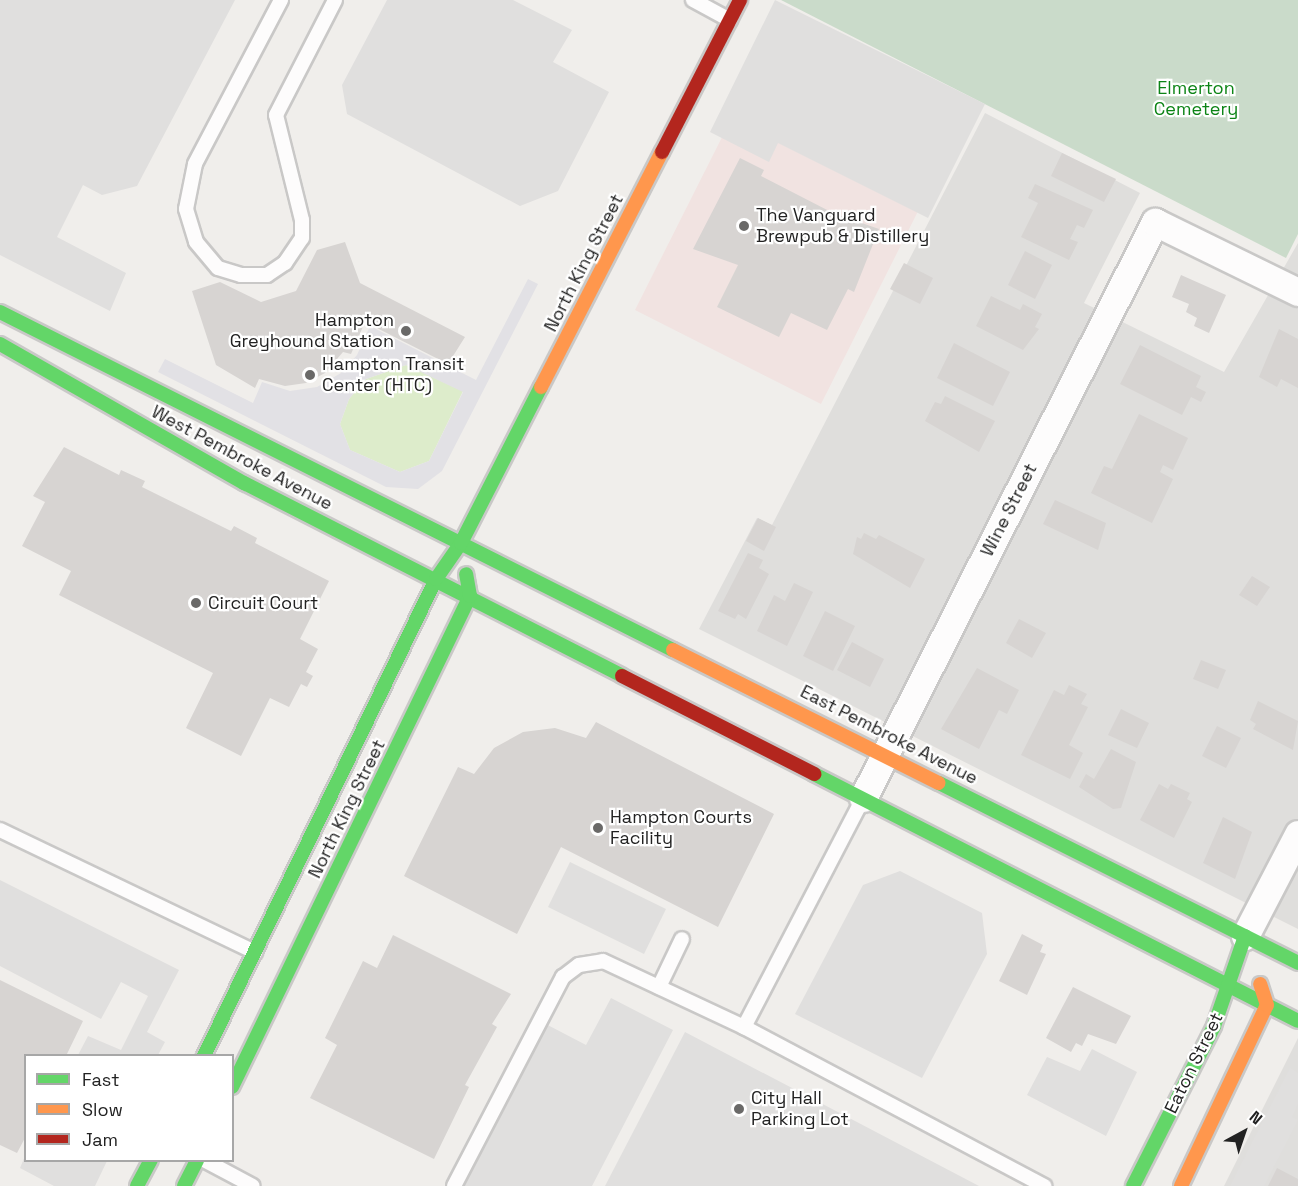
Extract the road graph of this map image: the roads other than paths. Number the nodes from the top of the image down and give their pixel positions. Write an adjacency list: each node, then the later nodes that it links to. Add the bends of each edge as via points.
1 (281, 0): 2 (lane, via 195,164 186,209 196,242 219,268 241,275 267,275 285,263 302,238 302,220 276,115)
2 (335, 0)
3 (693, 0): 5 (lane)
4 (740, 0): 5 (main road, North King Street)
5 (730, 20): 9 (main road, North King Street)
6 (1298, 292): 12 (street, Wine Street, via 1155,222)
7 (0, 312): 9 (main road, West Pembroke Avenue)
8 (0, 344): 10 (main road, West Pembroke Avenue, via 244,483)
9 (461, 543): 10 (main road, North King Street); 11 (main road); 12 (main road, East Pembroke Avenue)
10 (436, 579): 11 (main road, West Pembroke Avenue); 18 (main road, North King Street)
11 (470, 596): 13 (main road); 26 (main road, North King Street)
12 (886, 753): 13 (street, Wine Street); 16 (main road, East Pembroke Avenue)
13 (863, 798): 20 (main road); 24 (lane)
14 (0, 830): 18 (lane)
15 (1298, 834): 16 (street, Eaton Street)
16 (1245, 936): 19 (main road, East Pembroke Avenue); 20 (main road, Eaton Street); 22 (main road)
17 (682, 939): 21 (lane)
18 (256, 953): 25 (main road, North King Street)
19 (1298, 963)
20 (1232, 986): 22 (main road); 35 (main road, Eaton Street)
21 (659, 987): 24 (lane); 33 (lane, via 603,961 579,965 562,977)
22 (1267, 1005): 23 (main road); 36 (main road)
23 (1298, 1021)
24 (744, 1027): 34 (lane)
25 (205, 1054)
26 (234, 1083)
27 (149, 1162): 30 (main road)
28 (196, 1162): 31 (main road)
29 (206, 1162): 32 (lane)
30 (137, 1186)
31 (184, 1186)
32 (253, 1186)
33 (454, 1186)
34 (1044, 1186)
35 (1133, 1186)
36 (1181, 1186)

